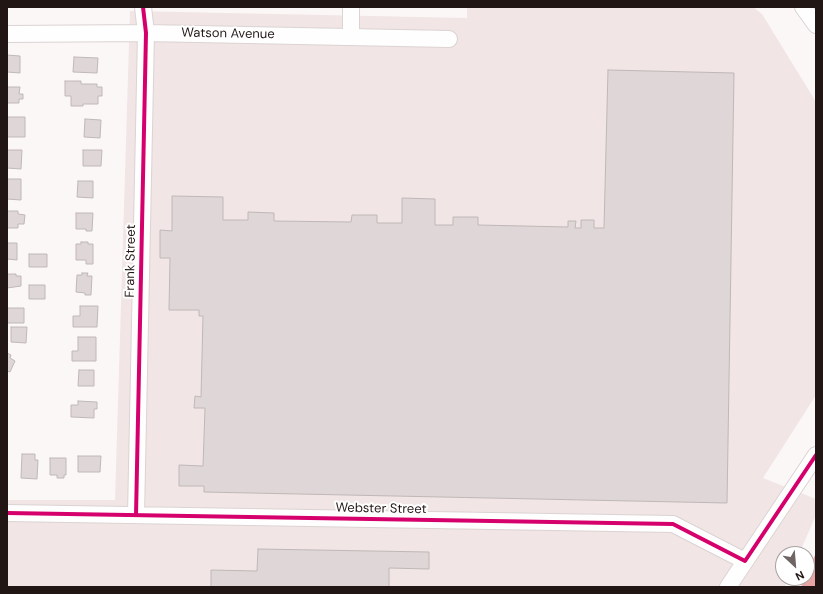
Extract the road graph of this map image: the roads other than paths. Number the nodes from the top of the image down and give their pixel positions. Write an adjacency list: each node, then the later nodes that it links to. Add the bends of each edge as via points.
1 (143, 7): 5 (street, Frank Street)
2 (351, 7): 7 (street)
3 (804, 7): 4 (street)
4 (816, 25)
5 (146, 33): 6 (street, Watson Avenue); 7 (street, Watson Avenue); 11 (street, Frank Street)
6 (7, 34)
7 (351, 37): 8 (street, Watson Avenue)
8 (449, 39)
9 (816, 455): 12 (street)
10 (7, 513): 11 (street, Webster Street)
11 (136, 515): 12 (street, Webster Street, via 673,524)
12 (746, 561): 13 (street)
13 (728, 587)

